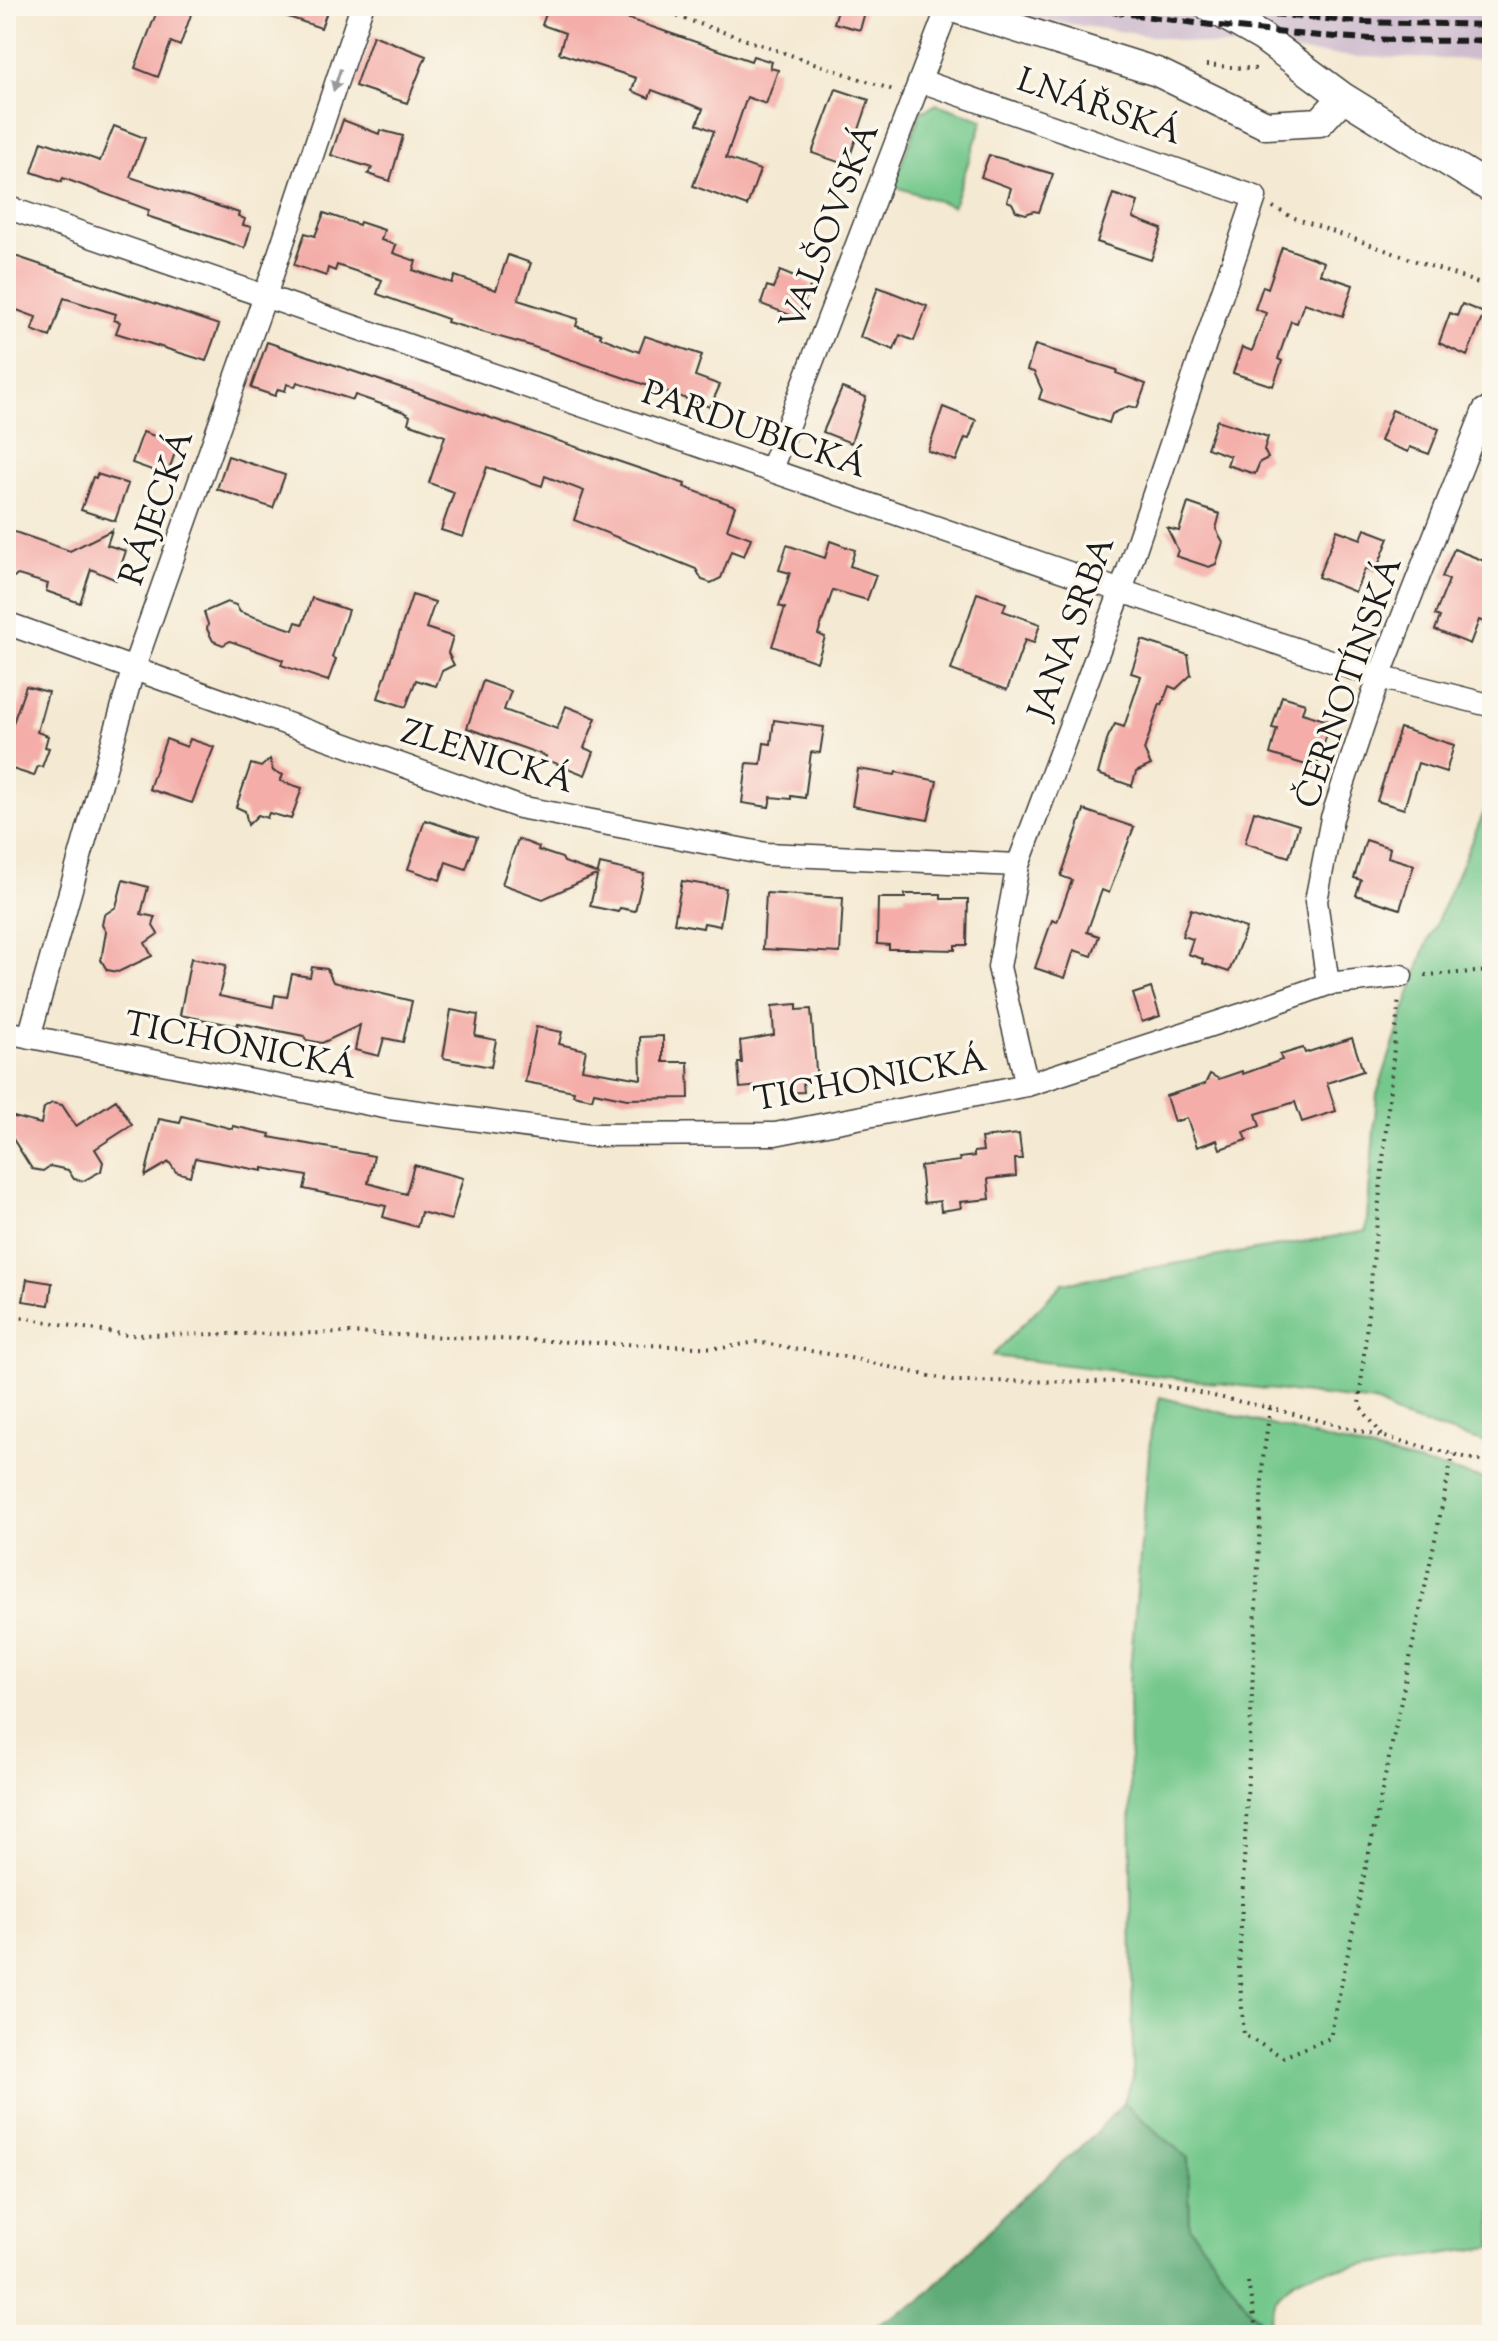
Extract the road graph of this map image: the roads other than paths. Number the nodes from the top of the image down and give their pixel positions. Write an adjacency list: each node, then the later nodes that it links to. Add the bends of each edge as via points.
1 (362, 6): 9 (street, RÁJECKÁ, one-way to 9)
2 (947, 6): 4 (street, VALŠOVSKÁ); 5 (street, LNÁŘSKÁ, via 1157,72 1266,125 1320,122)
3 (1208, 6): 5 (street, via 1262,37)
4 (918, 89): 7 (street, LNÁŘSKÁ); 11 (street, VALŠOVSKÁ)
5 (1343, 97): 6 (street)
6 (1492, 189)
7 (1255, 197): 12 (street, JANA SRBA)
8 (6, 207): 9 (street, PARDUBICKÁ)
9 (265, 296): 11 (street, PARDUBICKÁ); 14 (street, RÁJECKÁ)
10 (1484, 410): 15 (street, ČERNOTÍNSKÁ)
11 (771, 469): 12 (street, PARDUBICKÁ)
12 (1121, 591): 15 (street, PARDUBICKÁ); 17 (street, JANA SRBA)
13 (6, 623): 14 (street, ZLENICKÁ)
14 (133, 670): 17 (street, ZLENICKÁ, via 519,807 766,854); 21 (street, RÁJECKÁ)
15 (1379, 677): 16 (street, PARDUBICKÁ); 19 (street, ČERNOTÍNSKÁ, via 1332,818 1316,901)
16 (1485, 704)
17 (1018, 865): 22 (street, JANA SRBA, via 999,967)
18 (1401, 976): 19 (street, TICHONICKÁ)
19 (1328, 984): 22 (street, TICHONICKÁ)
20 (6, 1032): 21 (street, TICHONICKÁ)
21 (29, 1037): 22 (street, TICHONICKÁ, via 389,1108 590,1135 775,1134)
22 (1027, 1085)

